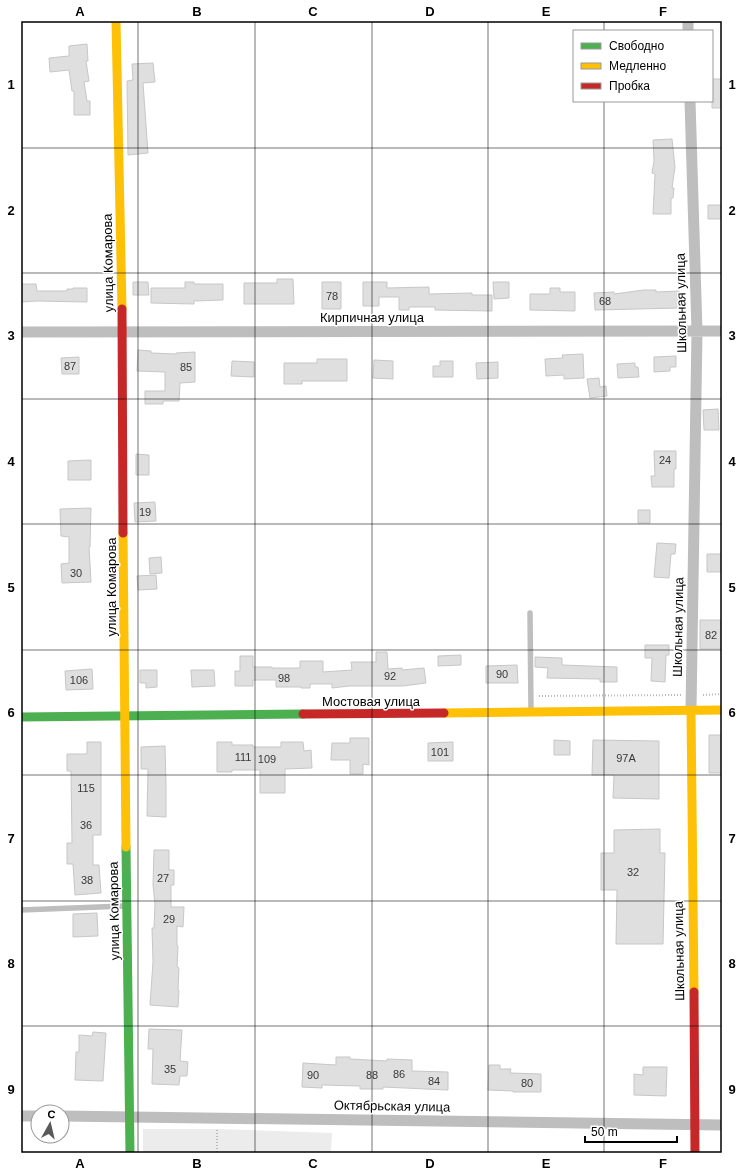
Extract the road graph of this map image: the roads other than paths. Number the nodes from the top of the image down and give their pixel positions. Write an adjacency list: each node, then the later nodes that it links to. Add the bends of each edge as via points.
1 (116, 21): 3 (street, улица Комарова)
2 (690, 102): 4 (street, Школьная улица)
3 (122, 331): 4 (street, Кирпичная улица); 6 (street, Кирпичная улица); 11 (street, улица Комарова)
4 (697, 331): 5 (street, Кирпичная улица); 9 (street, Школьная улица)
5 (722, 331)
6 (21, 332)
7 (530, 613): 10 (lane)
8 (722, 710): 9 (street, Мостовая улица)
9 (690, 711): 10 (street, Мостовая улица); 17 (street, Школьная улица)
10 (531, 712): 11 (street, Мостовая улица)
11 (124, 716): 12 (street, Мостовая улица); 13 (street, улица Комарова)
12 (21, 717)
13 (127, 906): 14 (lane); 16 (street, улица Комарова)
14 (21, 910)
15 (70, 1116): 16 (street, Октябрьская улица)
16 (131, 1116): 17 (street, Октябрьская улица); 19 (street, улица Комарова)
17 (695, 1125): 18 (street, Октябрьская улица); 20 (street, Школьная улица)
18 (722, 1125)
19 (130, 1153)
20 (695, 1153)

